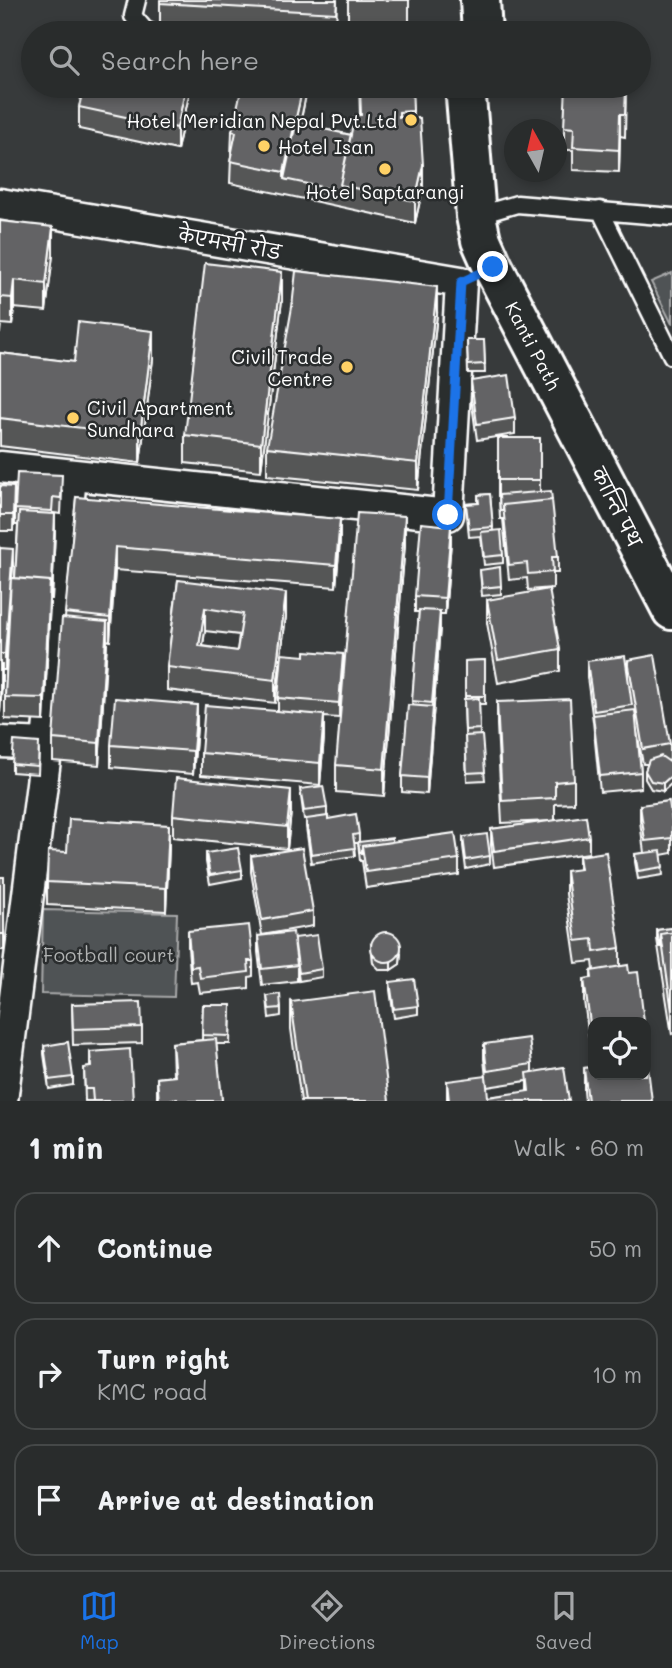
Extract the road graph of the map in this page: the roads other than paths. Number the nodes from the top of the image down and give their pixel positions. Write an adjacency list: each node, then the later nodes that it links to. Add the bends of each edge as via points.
1 (136, 0): 4 (lane, via 133,16)
2 (458, 0): 5 (main road)
3 (480, 0): 6 (main road)
4 (137, 21)
5 (459, 21)
6 (481, 21)
7 (467, 98): 11 (main road, Kanti Path)
8 (487, 98): 11 (main road)
9 (0, 204): 13 (street, केएमसी रोड)
10 (600, 211): 11 (lane, via 517,204); 12 (lane); 14 (lane)
11 (487, 213): 13 (main road, Kanti Path); 18 (main road)
12 (672, 217)
13 (477, 274): 15 (main road, Kanti Path); 17 (street, via 448,515)
14 (672, 356)
15 (563, 403): 19 (main road, कान्ति पथ)
16 (0, 467): 17 (street)
17 (71, 475): 21 (street)
18 (672, 564)
19 (672, 610)
20 (0, 742): 21 (street)
21 (47, 744): 22 (street)
22 (2, 1101)

